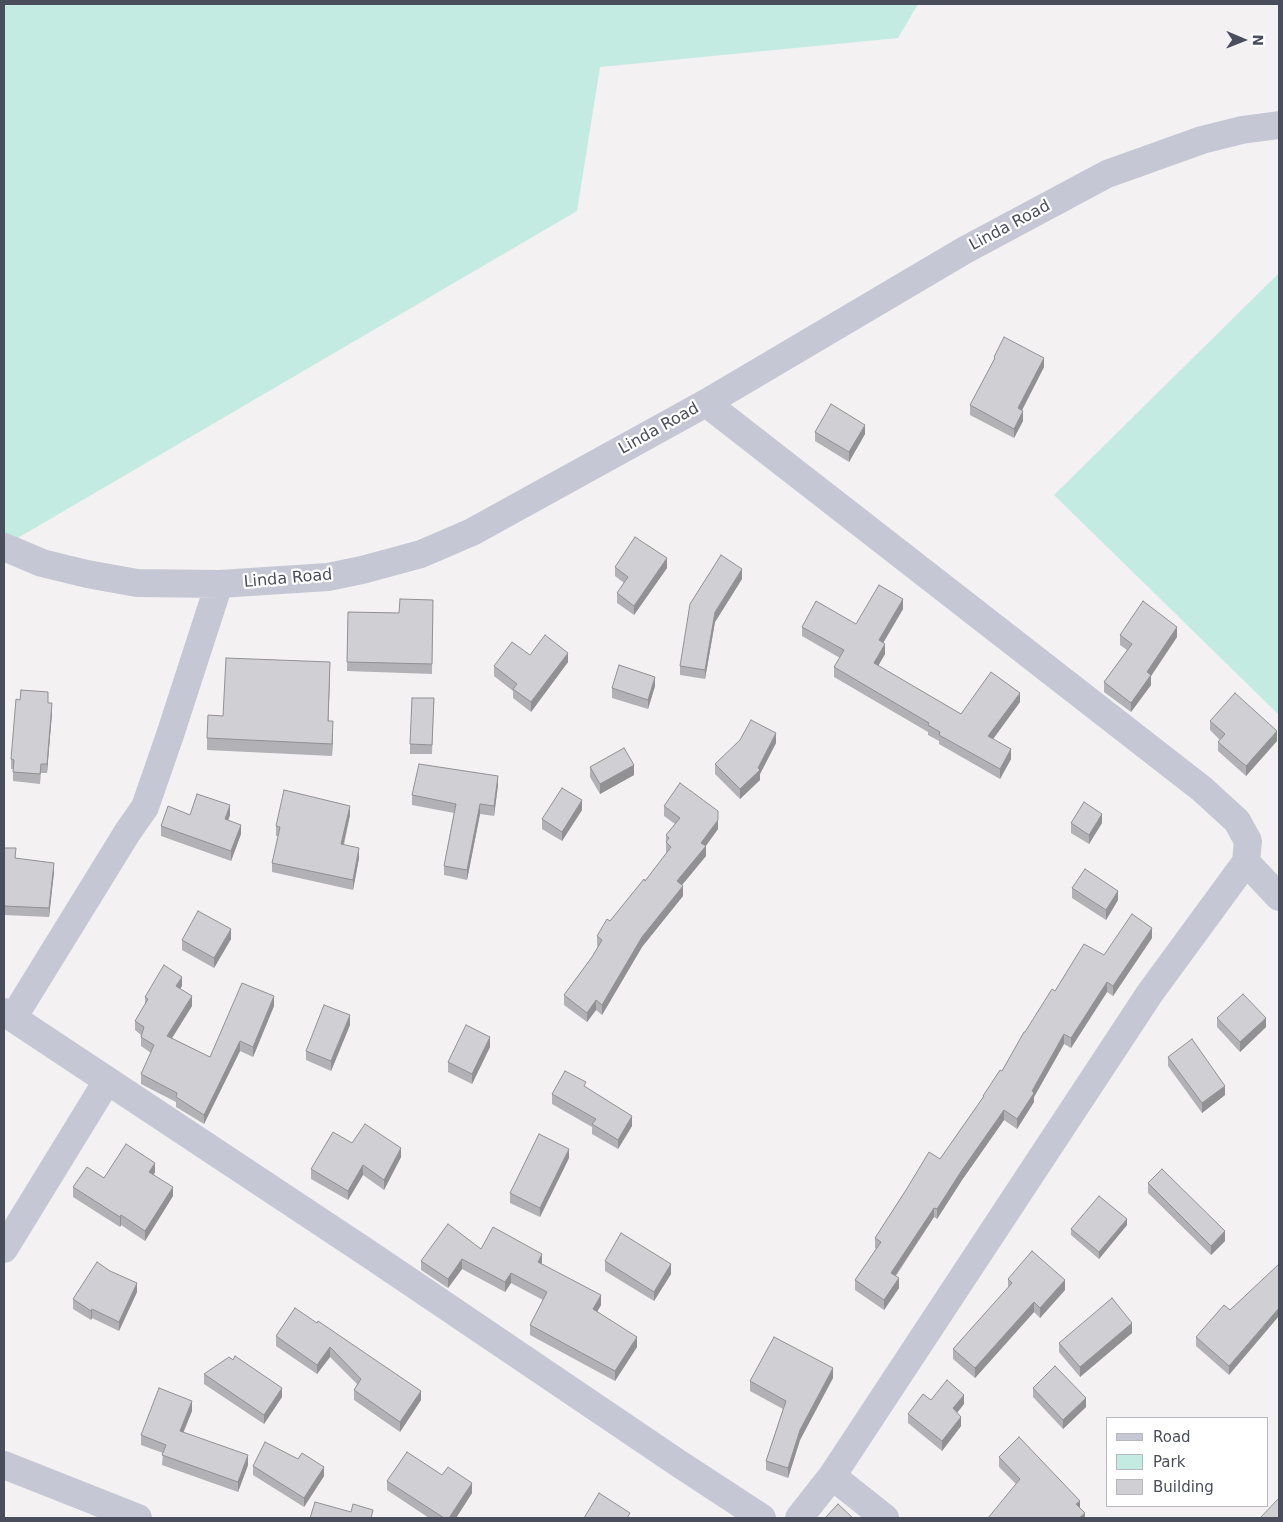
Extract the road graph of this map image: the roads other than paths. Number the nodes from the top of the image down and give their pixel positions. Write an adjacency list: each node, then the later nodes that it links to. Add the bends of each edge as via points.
1 (1279, 125): 2 (street, Linda Road, via 1202,140 1107,174 965,250)
2 (706, 403): 4 (street, Linda Road, via 472,532 421,554 328,577); 5 (street, via 1202,789 1237,821 1248,841)
3 (4, 547): 4 (street, Linda Road, via 42,563 95,576 137,583)
4 (219, 584): 7 (street, via 144,807)
5 (1246, 862): 6 (street); 11 (street, via 1150,993)
6 (1279, 897)
7 (8, 1015): 8 (street)
8 (106, 1081): 9 (street); 13 (street)
9 (4, 1249)
10 (4, 1465): 12 (street)
11 (832, 1476): 14 (street); 15 (street)
12 (138, 1518)
13 (762, 1518)
14 (799, 1518)
15 (885, 1518)

